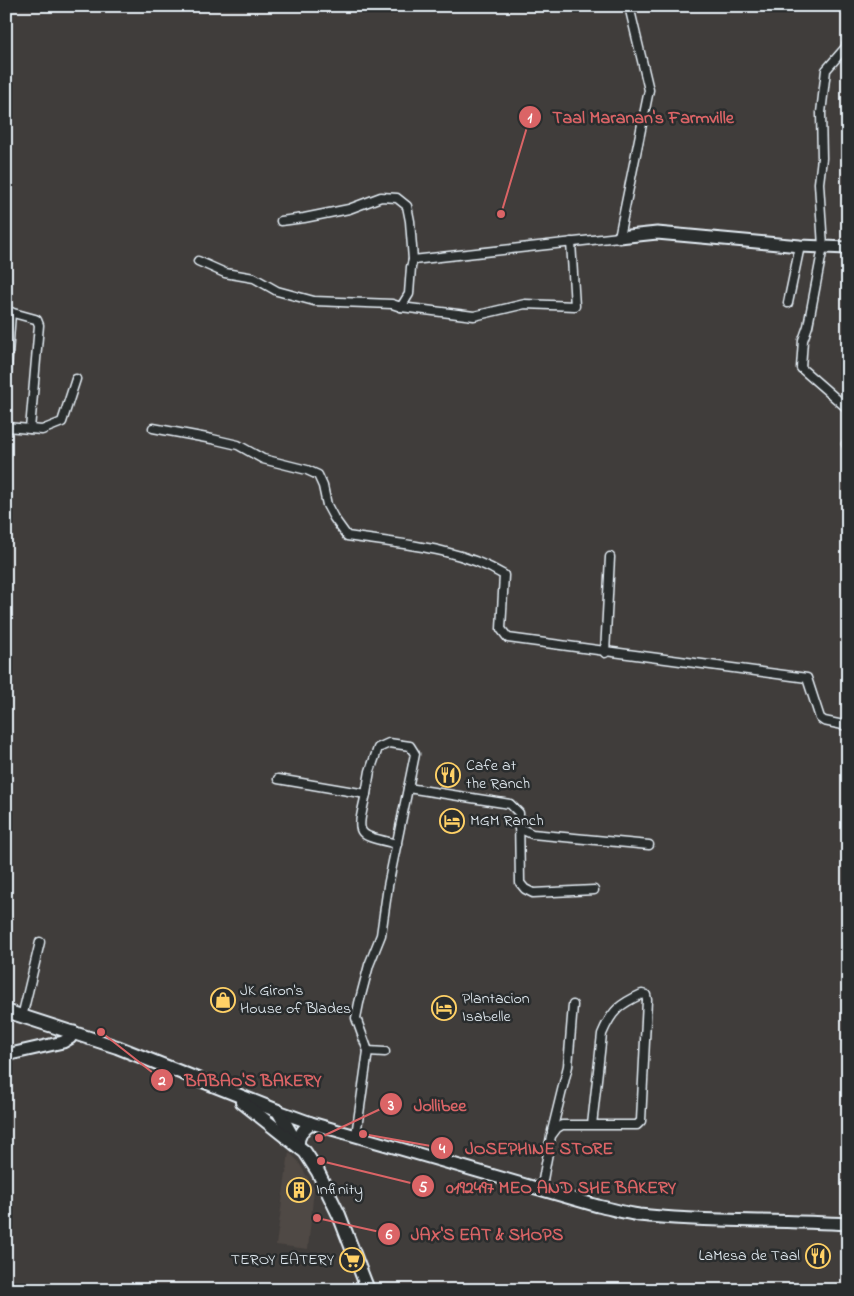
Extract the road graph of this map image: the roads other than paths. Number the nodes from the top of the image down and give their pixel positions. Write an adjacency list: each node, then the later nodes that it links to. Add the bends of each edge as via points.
1 (630, 6): 4 (street, via 649,90)
2 (848, 42): 7 (street, via 826,70 819,183)
3 (281, 220): 10 (street, via 348,209 381,197 396,198 407,206)
4 (619, 237): 5 (street); 6 (main road, via 657,233)
5 (571, 242): 10 (street); 12 (street, via 575,306 525,304 474,316)
6 (800, 246): 7 (main road); 11 (street)
7 (823, 247): 8 (main road); 16 (street, via 803,340 801,368)
8 (848, 248)
9 (198, 260): 12 (street, via 226,273 254,278 277,291 314,301)
10 (413, 260): 12 (street, via 409,294)
11 (788, 303)
12 (401, 307)
13 (9, 312): 15 (street); 19 (street, via 37,320 39,325)
14 (76, 379): 19 (street, via 62,422 42,430)
15 (6, 384)
16 (848, 409)
17 (6, 427): 19 (street)
18 (153, 428): 21 (street, via 238,446 263,459 318,475 327,505 347,536 444,552 489,566 504,575 501,628 508,638)
19 (30, 429)
20 (610, 556): 21 (street)
21 (605, 653): 22 (street, via 807,678 820,718)
22 (848, 726)
23 (278, 779): 25 (street)
24 (408, 788): 25 (street, via 415,754 410,746 389,743 378,748); 26 (street, via 510,804 519,813); 27 (street)
25 (366, 794): 27 (street, via 359,822 361,831 366,837)
26 (519, 828): 28 (street, via 532,834); 29 (street, via 520,883 525,889 533,893)
27 (397, 844): 35 (street, via 381,935 369,966 356,1018)
28 (649, 845)
29 (594, 890)
30 (40, 942): 33 (street)
31 (573, 1005): 43 (street, via 568,1066)
32 (6, 1011): 33 (main road)
33 (22, 1017): 34 (main road)
34 (74, 1032): 37 (main road, via 63,1042); 38 (main road, via 117,1046)
35 (368, 1051): 36 (street); 42 (street)
36 (385, 1052)
37 (6, 1055)
38 (228, 1092): 39 (main road); 44 (main road)
39 (278, 1111): 40 (main road); 44 (main road)
40 (311, 1123): 42 (main road); 44 (main road, via 298,1139)
41 (592, 1125): 41 (street, via 637,1125 641,1121 646,995 622,1003 608,1020 602,1034); 43 (street, via 562,1125)
42 (356, 1135): 45 (main road)
43 (551, 1136): 45 (street)
44 (298, 1146): 47 (main road, via 318,1172 339,1215)
45 (540, 1191): 46 (main road, via 639,1215)
46 (848, 1224)
47 (368, 1290)

